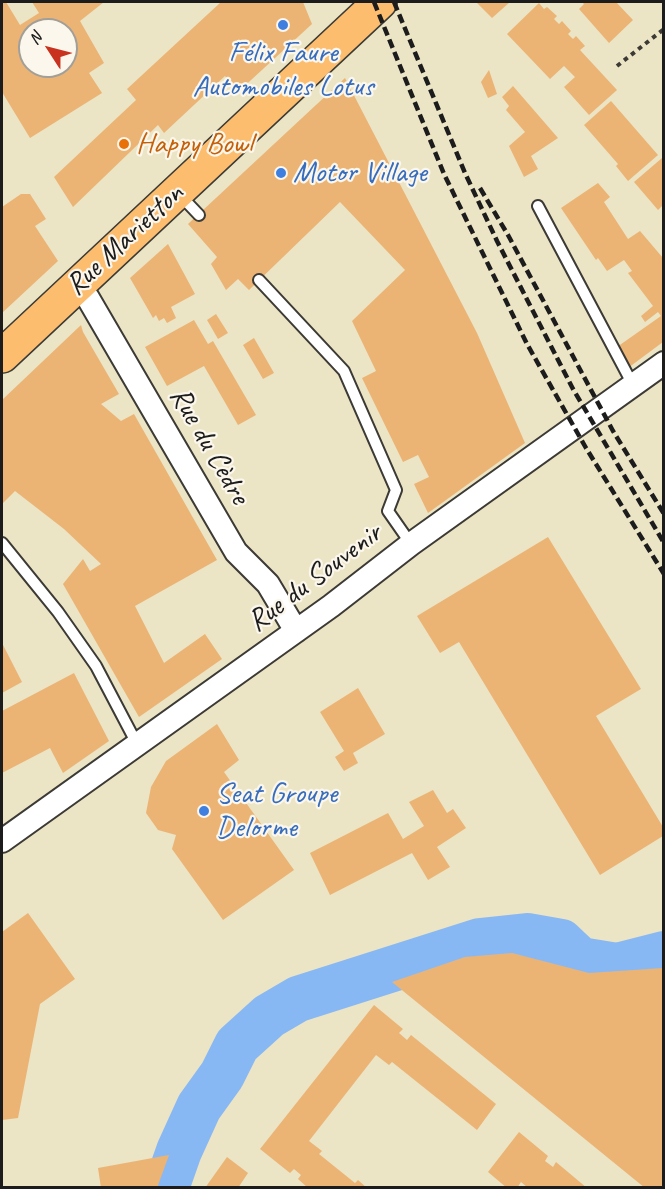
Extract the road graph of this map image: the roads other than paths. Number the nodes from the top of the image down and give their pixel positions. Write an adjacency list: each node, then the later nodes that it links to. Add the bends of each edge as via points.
1 (380, 2): 4 (main road, Rue Marietton, via 188,203)
2 (538, 206): 7 (lane)
3 (259, 280): 9 (lane, via 344,370 396,490 388,511)
4 (77, 286): 5 (main road, Rue Marietton); 10 (street, Rue du Cèdre, via 88,298 236,552 268,584)
5 (2, 356)
6 (663, 363): 7 (street, Rue du Souvenir)
7 (633, 385): 9 (street, Rue du Souvenir)
8 (2, 543): 11 (lane, via 96,666)
9 (411, 544): 10 (street, Rue du Souvenir)
10 (296, 631): 11 (street, Rue du Souvenir)
11 (137, 744): 12 (street, Rue du Souvenir)
12 (2, 842)

